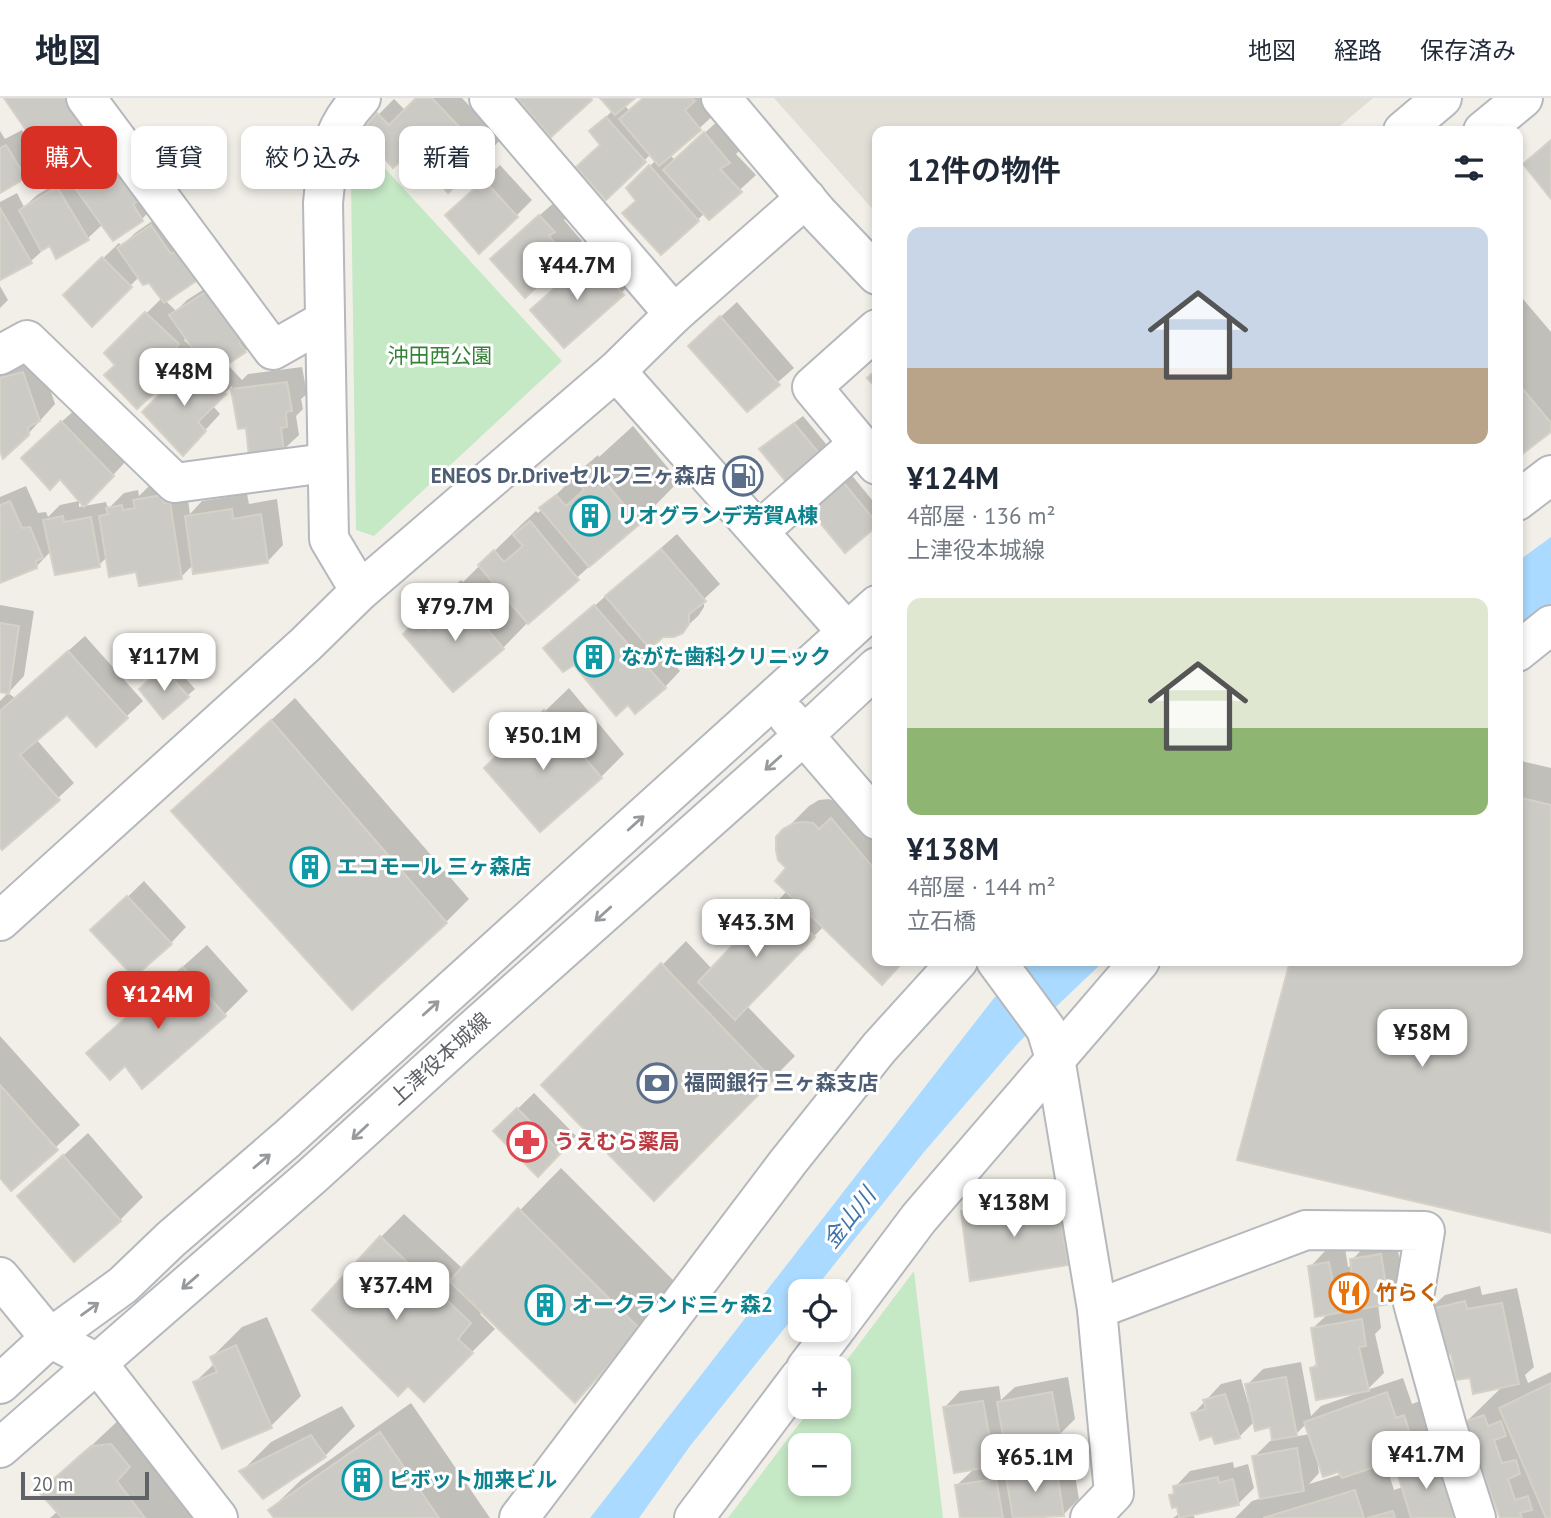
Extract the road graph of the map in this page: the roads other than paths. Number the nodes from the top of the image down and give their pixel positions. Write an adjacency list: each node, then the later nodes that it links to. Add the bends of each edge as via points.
1 (86, 98): 12 (street, via 273,350)
2 (361, 98): 12 (street, via 349,111 328,154 323,203)
3 (489, 98): 11 (street)
4 (722, 98): 9 (street)
5 (1442, 98): 7 (street)
6 (1523, 98): 8 (street)
7 (1409, 126)
8 (1489, 126)
9 (806, 198): 10 (street); 11 (street)
10 (872, 270)
11 (674, 314): 15 (street)
12 (324, 321): 17 (street)
13 (872, 333): 16 (street, via 812,387)
14 (0, 355): 17 (street, via 27,340 175,483)
15 (616, 371): 20 (street); 21 (street)
16 (868, 454): 20 (street)
17 (326, 463): 21 (street, via 329,540)
18 (1551, 475): 19 (street)
19 (1523, 496)
20 (759, 531): 24 (street)
21 (360, 591): 30 (street)
22 (872, 610): 24 (street, 上津役本城線)
23 (1551, 625): 25 (street)
24 (847, 632): 27 (street, 上津役本城線)
25 (1523, 647)
26 (872, 672): 28 (street, 上津役本城線)
27 (773, 699): 28 (street); 38 (street, 上津役本城線, one-way to 27, via 123,1285)
28 (804, 736): 29 (street); 41 (street, 上津役本城線, one-way to 41)
29 (872, 814)
30 (0, 921)
31 (953, 966): 46 (street, via 879,1048 788,1162)
32 (1000, 966): 34 (street)
33 (1135, 966): 34 (street)
34 (1051, 1043): 36 (street); 37 (street)
35 (0, 1277): 38 (street)
36 (851, 1309)
37 (1097, 1309): 48 (street, via 1114,1493); 49 (street, via 1307,1230 1425,1231 1413,1303)
38 (50, 1338): 41 (street); 42 (street, 上津役本城線)
39 (826, 1342): 40 (street)
40 (815, 1356)
41 (97, 1363): 44 (street, 上津役本城線); 45 (street)
42 (0, 1384)
43 (788, 1393): 47 (street)
44 (0, 1448)
45 (218, 1518)
46 (519, 1518)
47 (694, 1518)
48 (1090, 1518)
49 (1476, 1518)

